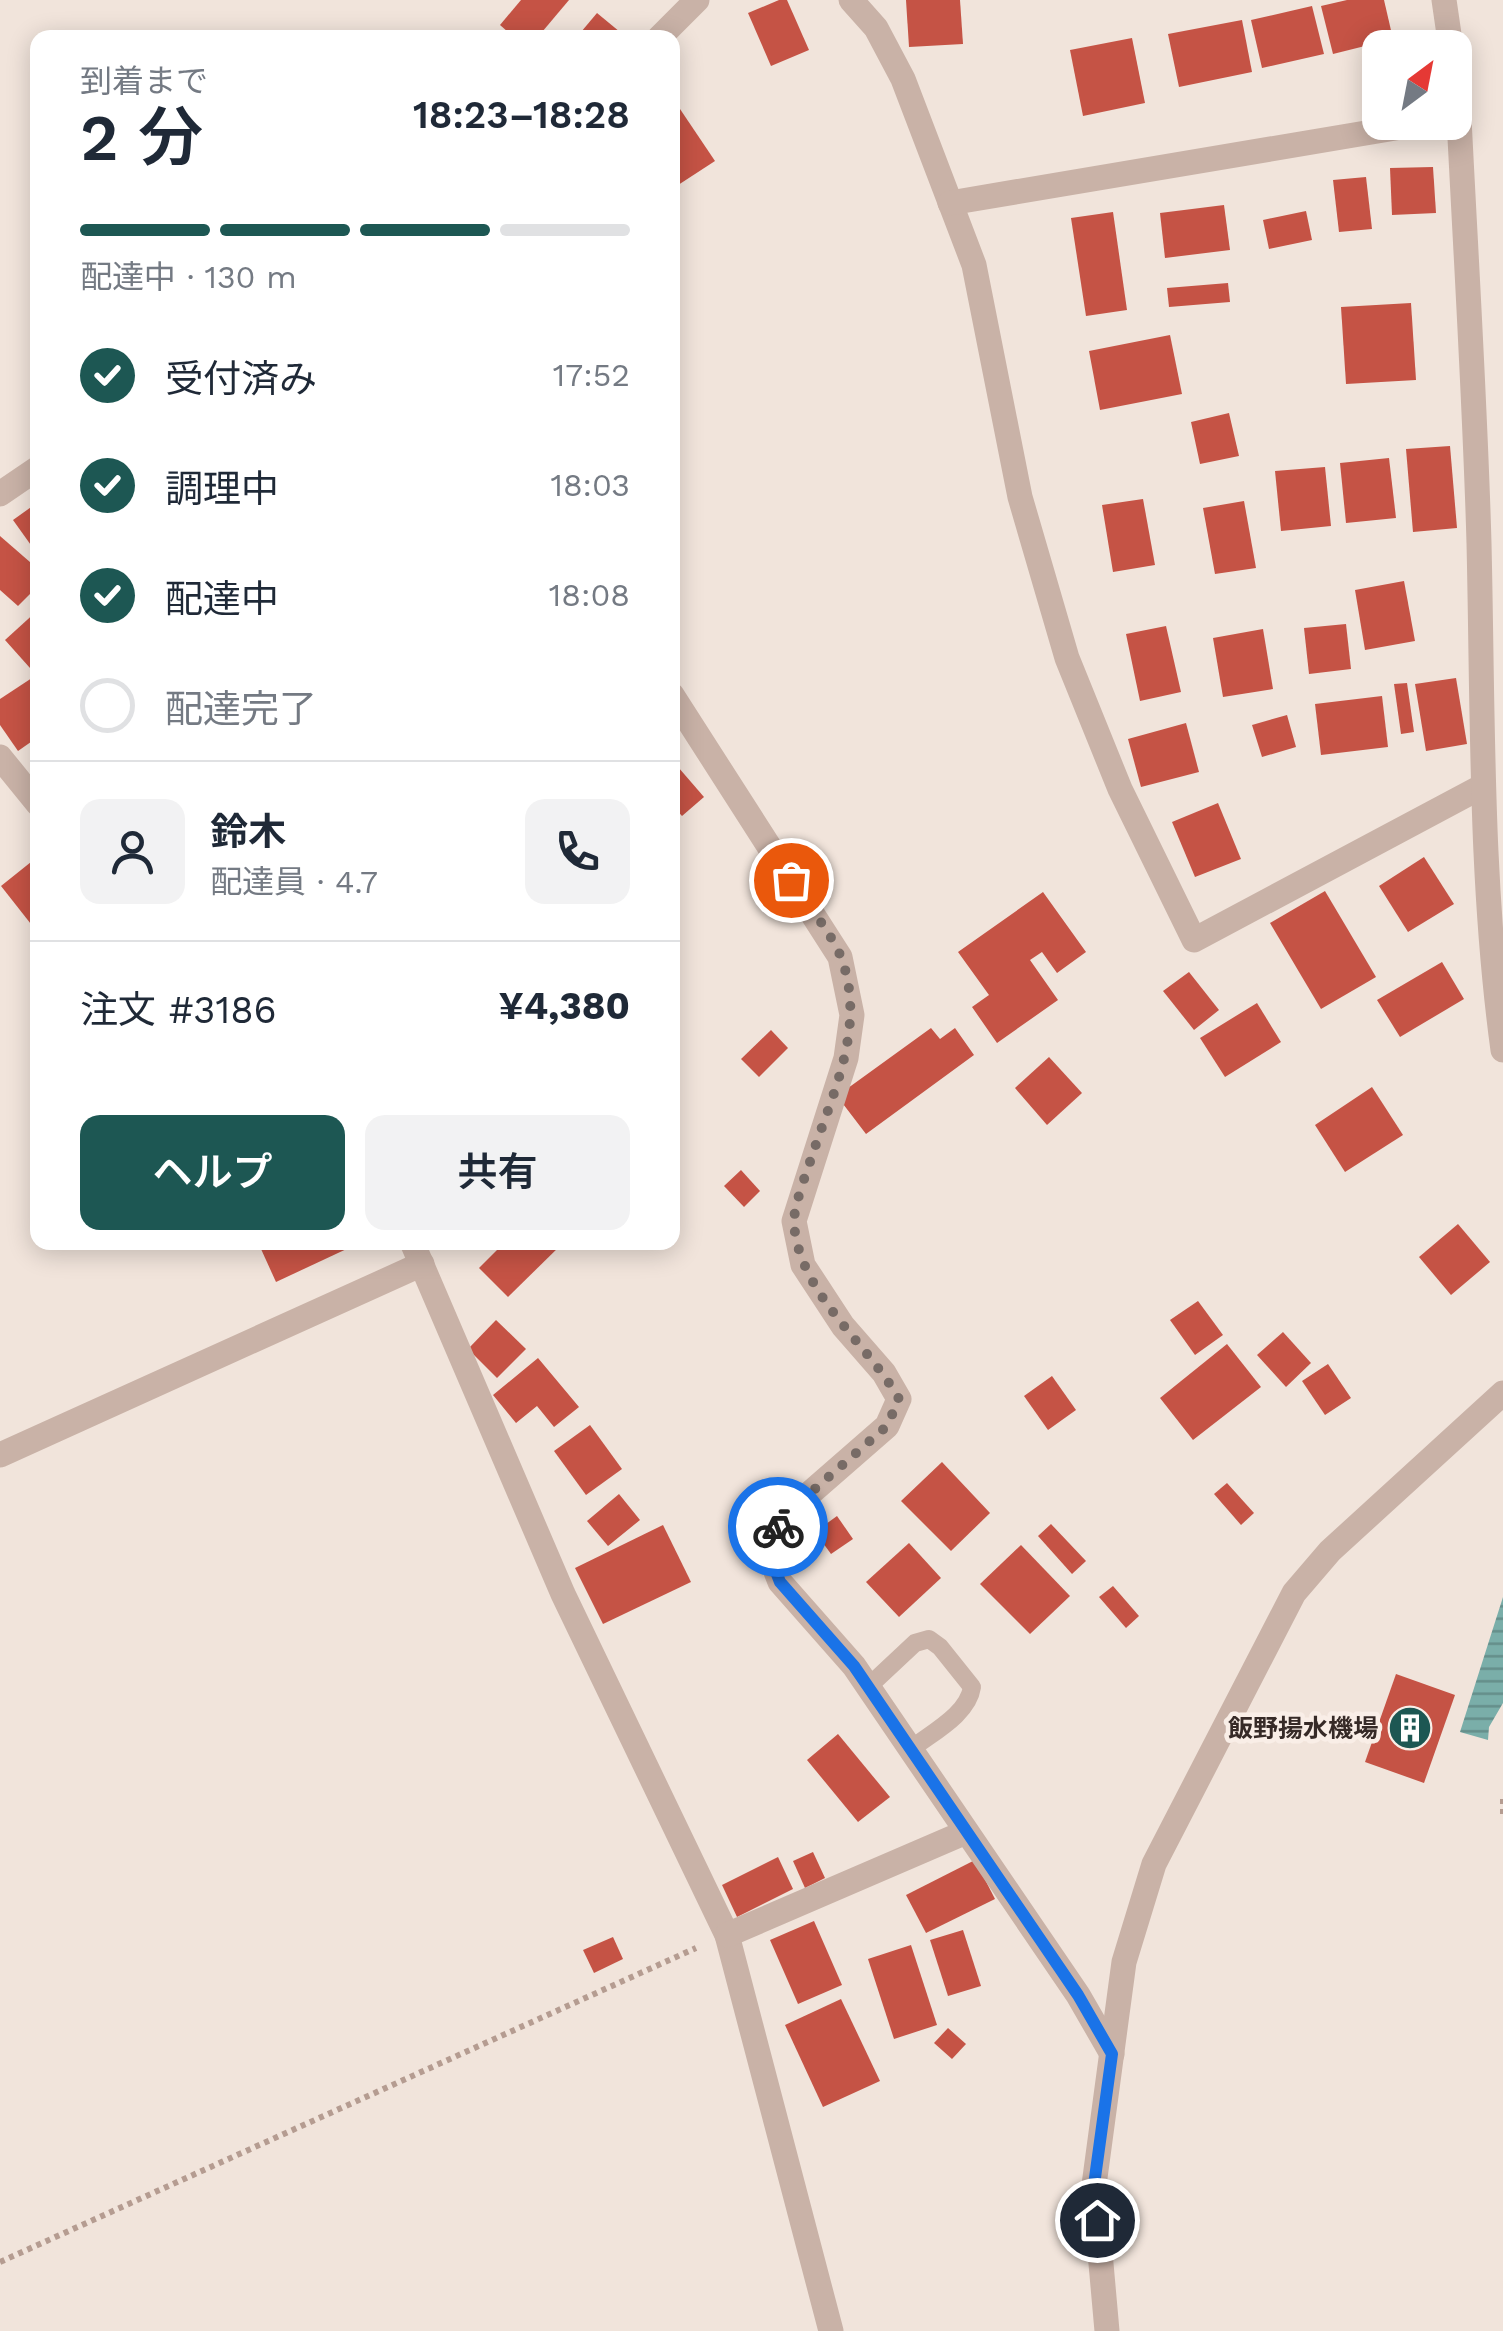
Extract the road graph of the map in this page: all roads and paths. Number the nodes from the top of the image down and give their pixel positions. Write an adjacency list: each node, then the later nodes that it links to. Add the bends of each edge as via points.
1 (697, 0): 4 (street)
2 (851, 0): 8 (street, via 876,28 903,80)
3 (1444, 0): 5 (street)
4 (667, 30)
5 (1448, 30)
6 (1362, 134): 8 (street)
7 (1458, 140): 13 (street, via 1478,542)
8 (950, 203): 13 (street, via 974,264 1020,497 1066,658 1194,940)
9 (30, 473): 10 (street)
10 (0, 494)
11 (680, 707): 19 (street, via 840,957 852,1015 846,1058 794,1221 804,1265 899,1399 887,1426 785,1515 766,1546 780,1582)
12 (0, 757): 14 (street)
13 (1481, 787): 15 (street)
14 (30, 794)
15 (1503, 1050)
16 (417, 1253): 18 (street); 24 (street, via 562,1594)
17 (1503, 1393): 25 (street, via 1330,1551 1294,1593 1154,1864 1124,1962)
18 (0, 1455)
19 (868, 1687): 20 (street); 20 (lane, via 915,1643 929,1639 972,1686 953,1717)
20 (910, 1750): 23 (street)
21 (1503, 1799): 22 (path)
22 (1503, 1814)
23 (966, 1832): 24 (street); 25 (street)
24 (727, 1935): 26 (path); 27 (street)
25 (1112, 2054): 28 (street, via 1094,2185)
26 (0, 2262)
27 (831, 2331)
28 (1106, 2331)

